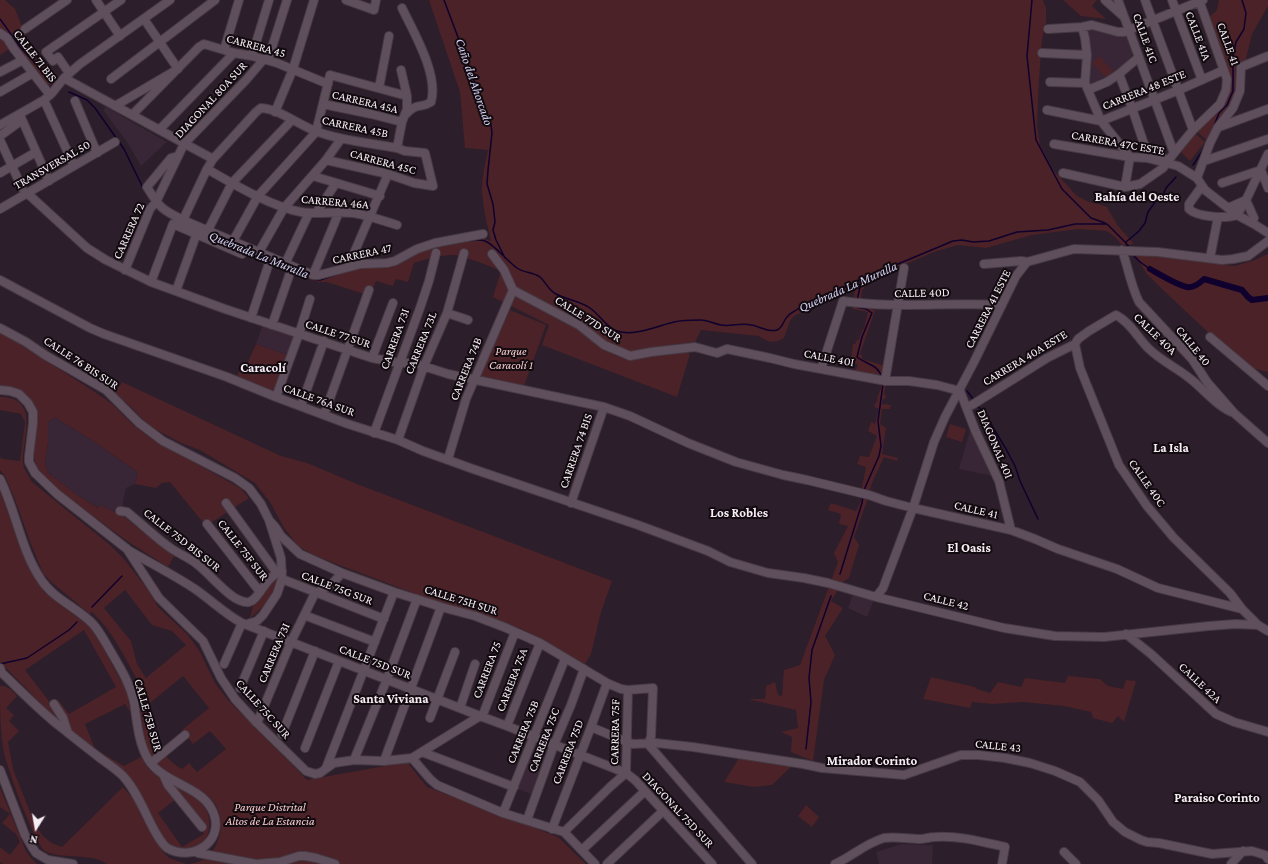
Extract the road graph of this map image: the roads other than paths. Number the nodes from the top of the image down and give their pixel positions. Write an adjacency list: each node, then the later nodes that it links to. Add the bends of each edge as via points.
1 (67, 0): 24 (street)
2 (96, 0): 18 (street)
3 (121, 0): 18 (street)
4 (170, 0): 21 (street)
5 (215, 0): 30 (street)
6 (239, 0): 31 (street)
7 (269, 0): 35 (street)
8 (286, 0): 39 (street)
9 (314, 0): 41 (street)
10 (346, 0): 11 (street, via 374,10)
11 (376, 0)
12 (1105, 0): 20 (street)
13 (1118, 0): 20 (street, CALLE 41C)
14 (1145, 0): 22 (street)
15 (1172, 0): 19 (street, CALLE 41A)
16 (1201, 1): 19 (street); 43 (street, CALLE 41)
17 (402, 8): 66 (street, via 428,64 433,97 428,105 418,105)
18 (104, 12): 28 (street); 47 (street, via 46,52 53,61 58,57)
19 (1176, 12): 22 (street); 49 (street, CALLE 41A)
20 (1124, 16): 26 (street, CALLE 41C)
21 (144, 18): 28 (street); 30 (street)
22 (1154, 21): 26 (street); 54 (street)
23 (1082, 27): 25 (street); 26 (street, via 1092,25 1118,32); 34 (street)
24 (25, 29)
25 (1048, 29)
26 (1129, 31): 37 (street, CALLE 41C)
27 (0, 33): 38 (street, CALLE 71 BIS, via 7,38)
28 (120, 36): 47 (street)
29 (390, 36): 53 (street)
30 (160, 42): 40 (street); 48 (street)
31 (224, 50): 32 (street, CARRERA 45); 40 (street, CARRERA 45, via 207,44 201,45)
32 (234, 53): 35 (street, CARRERA 45); 74 (street)
33 (1042, 53): 34 (street)
34 (1087, 55): 52 (street)
35 (252, 56): 39 (street, CARRERA 45)
36 (1268, 56): 73 (street, via 1241,67 1240,91 1233,108)
37 (1139, 57): 46 (street); 58 (street, CALLE 41C)
38 (23, 60): 44 (street); 45 (street, CALLE 71 BIS)
39 (266, 60): 41 (street, CARRERA 45); 82 (street, DIAGONAL 80A SUR)
40 (178, 69): 61 (street); 67 (street)
41 (293, 69): 51 (street, CARRERA 45); 65 (street)
42 (401, 70): 56 (street)
43 (1224, 70): 49 (street, CARRERA 48 ESTE); 75 (street, CALLE 41, via 1227,79 1224,97)
44 (0, 72)
45 (33, 73): 55 (street); 57 (street, CALLE 71 BIS)
46 (1119, 74): 52 (street, via 1107,82); 62 (street)
47 (66, 75): 57 (street); 61 (street)
48 (111, 79)
49 (1202, 80): 54 (street, CARRERA 48 ESTE)
50 (1050, 82): 52 (street)
51 (328, 84): 53 (street, via 330,75); 60 (street)
52 (1087, 86): 70 (street)
53 (379, 88): 56 (street)
54 (1179, 90): 58 (street, CARRERA 48 ESTE); 75 (street)
55 (0, 92)
56 (407, 96): 66 (street)
57 (47, 98): 68 (street); 96 (street, CALLE 71 BIS)
58 (1155, 98): 62 (street, CARRERA 48 ESTE); 87 (street, CALLE 41C)
59 (75, 101): 86 (street)
60 (323, 104): 71 (street, CARRERA 45A); 76 (street)
61 (115, 106): 67 (street)
62 (1132, 108): 70 (street, CARRERA 48 ESTE); 94 (street, via 1145,146 1162,156)
63 (1268, 109): 73 (street)
64 (1047, 110): 70 (street, CARRERA 48 ESTE)
65 (274, 112): 69 (street, CARRERA 45B); 91 (street, CARRERA 45B, via 261,108)
66 (406, 114): 71 (street)
67 (132, 116): 74 (street)
68 (21, 117): 72 (street); 77 (street); 85 (street)
69 (292, 120): 76 (street, CARRERA 45B); 105 (street)
70 (1101, 121): 90 (street)
71 (402, 122): 84 (street)
72 (0, 125)
73 (1218, 127): 93 (street)
74 (159, 130): 82 (street)
75 (1193, 130): 87 (street)
76 (316, 132): 78 (street, CARRERA 45B); 113 (street)
77 (0, 136)
78 (341, 139): 84 (street, CARRERA 45B); 92 (street)
79 (1268, 139): 93 (street)
80 (0, 140): 95 (street, CALLE 77 SUR)
81 (115, 142): 86 (street, TRANSVERSAL 50)
82 (184, 144): 89 (street, DIAGONAL 80A SUR); 91 (street)
83 (1054, 144): 90 (street, CARRERA 47C ESTE)
84 (397, 148): 108 (street, CARRERA 45B, via 425,153)
85 (36, 152): 95 (street); 104 (street)
86 (97, 153): 96 (street, TRANSVERSAL 50)
87 (1174, 153): 94 (street)
88 (1268, 154): 98 (street)
89 (178, 156): 116 (street, DIAGONAL 80A SUR); 116 (street, via 171,158 147,187)
90 (1130, 157): 94 (street, CARRERA 47C ESTE); 110 (street)
91 (213, 159): 97 (street)
92 (326, 160): 101 (street, CARRERA 45C); 102 (street)
93 (1204, 160): 103 (street)
94 (1167, 163): 103 (street, CARRERA 47C ESTE, via 1178,166); 110 (street, via 1140,184)
95 (12, 166): 99 (street); 112 (street, CALLE 77 SUR)
96 (74, 166): 104 (street, TRANSVERSAL 50)
97 (207, 169): 105 (street, CARRERA 46A); 126 (street)
98 (1261, 170): 107 (street); 111 (street); 115 (street)
99 (0, 173)
100 (1063, 173): 110 (street)
101 (388, 174): 108 (street, CARRERA 45C); 114 (street)
102 (313, 176): 106 (street); 117 (street)
103 (1197, 178): 109 (street)
104 (49, 181): 112 (street, TRANSVERSAL 50)
105 (232, 183): 113 (street, CARRERA 46A); 128 (street)
106 (336, 183): 114 (street); 121 (street)
107 (1222, 183)
108 (433, 186)
109 (1202, 186): 118 (street); 124 (street, via 1189,208 1193,212)
110 (1125, 187)
111 (1268, 188)
112 (24, 190): 119 (street, TRANSVERSAL 50); 147 (street, CALLE 77 SUR, via 87,248)
113 (258, 196): 117 (street, CARRERA 46A); 132 (street)
114 (380, 196): 123 (street)
115 (1246, 200): 118 (street); 122 (street); 125 (street)
116 (154, 205): 126 (street); 147 (street, CARRERA 72)
117 (284, 208): 121 (street, CARRERA 46A); 136 (street)
118 (1228, 208): 122 (street)
119 (0, 209)
120 (339, 212): 121 (street, CARRERA 46A); 123 (street, CARRERA 46A); 149 (street)
121 (312, 213): 143 (street)
122 (1237, 215): 124 (street); 130 (street)
123 (371, 217): 127 (street, CARRERA 46A); 145 (street)
124 (1218, 217): 140 (street)
125 (1254, 218)
126 (183, 220): 129 (street)
127 (397, 225)
128 (208, 230): 129 (street); 132 (street)
129 (198, 231): 134 (street); 151 (street, via 173,224); 154 (street)
130 (1268, 233)
131 (483, 234): 145 (street, CARRERA 47, via 417,248 387,263)
132 (233, 241): 134 (street)
133 (1268, 241): 140 (street, CARRERA 41 ESTE, via 1247,256 1228,260)
134 (241, 250): 136 (street)
135 (1124, 250): 140 (street, CARRERA 41 ESTE); 142 (street, CARRERA 41 ESTE, via 1074,249); 184 (street, CALLE 40, via 1139,302 1192,359 1207,382)
136 (259, 252): 141 (street)
137 (436, 253): 172 (street, CARRERA 73I, via 427,288)
138 (464, 253): 159 (street, CARRERA 73L)
139 (492, 254): 153 (street, via 504,270)
140 (1210, 258)
141 (270, 260): 143 (street); 161 (street)
142 (1027, 262): 144 (street); 157 (street, CARRERA 41 ESTE, via 1016,276)
143 (285, 264): 149 (street)
144 (984, 264)
145 (348, 267): 149 (street, CARRERA 47)
146 (904, 268): 158 (street)
147 (125, 270): 151 (street, CALLE 77 SUR)
148 (290, 273): 163 (street)
149 (313, 275)
150 (0, 280): 180 (street, CALLE 76A SUR, via 96,331)
151 (151, 282): 154 (street, CALLE 77 SUR)
152 (369, 290): 170 (street)
153 (513, 290): 169 (street, CALLE 77D SUR, via 579,325 604,345 630,356); 175 (street, CARRERA 74B)
154 (176, 291): 161 (street, CALLE 77 SUR)
155 (310, 299): 165 (street)
156 (393, 303): 171 (street)
157 (1002, 305): 158 (street, CALLE 40D); 179 (street, CARRERA 41 ESTE)
158 (897, 306): 174 (street, CALLE 40D, via 843,301); 176 (street)
159 (447, 313): 162 (street); 173 (street, CARRERA 73L)
160 (1116, 315): 168 (street, CARRERA 40A ESTE, via 1089,331); 184 (street, CALLE 40A, via 1148,348 1188,377 1224,409)
161 (250, 318): 163 (street, CALLE 77 SUR)
162 (468, 320)
163 (272, 325): 165 (street, CALLE 77 SUR)
164 (0, 328): 196 (street, CALLE 76 BIS SUR, via 106,390 139,423 163,441 242,482 261,504)
165 (299, 334): 167 (street, CALLE 77 SUR); 180 (street)
166 (1210, 337): 177 (street)
167 (324, 341): 170 (street, CALLE 77 SUR); 181 (street)
168 (1075, 344): 182 (street, CARRERA 40A ESTE, via 1047,358); 210 (street, CALLE 40C, via 1080,368 1119,464 1147,506 1174,538 1230,593)
169 (695, 347): 174 (street, CALLE 40I, via 717,353 727,349)
170 (348, 349): 171 (street, CALLE 77 SUR); 185 (street)
171 (372, 358): 172 (street, CALLE 77 SUR)
172 (399, 363): 173 (street, CALLE 77 SUR); 186 (street, CARRERA 73I)
173 (424, 366): 175 (street, CALLE 77 SUR); 188 (street, CARRERA 73L)
174 (821, 368): 176 (street, CALLE 40I)
175 (474, 380): 183 (street, CALLE 77 SUR); 190 (street, CARRERA 74B)
176 (881, 380): 179 (street, CALLE 40I, via 909,381)
177 (1268, 386)
178 (0, 390): 200 (street, CALLE 75C SUR, via 19,394 33,412 29,462 35,473)
179 (960, 391): 182 (street, DIAGONAL 40I); 194 (street, CARRERA 41 ESTE, via 934,442)
180 (276, 397): 181 (street, CALLE 76A SUR)
181 (301, 406): 185 (street, CALLE 76A SUR)
182 (969, 406): 199 (street, DIAGONAL 40I, via 975,430 999,481)
183 (604, 407): 187 (street, CALLE 77 SUR); 193 (street, CARRERA 74 BIS)
184 (1234, 413): 189 (street, CALLE 40)
185 (324, 415): 186 (street, CALLE 76A SUR)
186 (374, 433): 188 (street, CALLE 76A SUR)
187 (669, 434): 194 (street, CALLE 41, via 736,462)
188 (398, 440): 190 (street, CALLE 76A SUR)
189 (1268, 443)
190 (448, 459): 193 (street, CALLE 76A SUR)
191 (0, 479): 258 (street, CALLE 75B SUR, via 36,572 55,594 93,624 122,672 132,696 141,742)
192 (226, 503): 201 (street)
193 (571, 503): 198 (street, CALLE 76A SUR)
194 (912, 508): 199 (street, CALLE 41); 207 (street, CARRERA 41 ESTE, via 883,588)
195 (120, 511): 204 (street, CALLE 75D BIS SUR, via 126,512 173,550 190,558 230,595 249,602)
196 (269, 520): 201 (street, via 281,558); 202 (street, CALLE 75H SUR, via 300,554)
197 (207, 524): 204 (street, CALLE 75F SUR)
198 (638, 525): 207 (street, CALLE 42, via 730,562 768,573 828,583)
199 (1011, 530): 210 (street, CALLE 41, via 1116,569 1158,588)
200 (127, 549): 213 (street, CALLE 75D SUR, via 196,590 227,614); 241 (street, CALLE 75C SUR, via 159,598 203,641 228,690)
201 (279, 572): 203 (street); 204 (street, via 266,582)
202 (342, 573): 205 (street, CALLE 75H SUR); 206 (street, via 330,586)
203 (282, 580): 206 (street, CALLE 75G SUR); 213 (street, via 277,594 263,615 257,621)
204 (260, 592)
205 (394, 592): 208 (street, CALLE 75H SUR); 212 (street)
206 (315, 593): 211 (street, CARRERA 73I); 212 (street, CALLE 75G SUR)
207 (876, 597): 218 (street, CALLE 42, via 1055,636 1104,637)
208 (417, 599): 209 (street, CALLE 75H SUR); 231 (street)
209 (441, 607): 217 (street, CALLE 75H SUR, via 475,616); 234 (street)
210 (1242, 609): 214 (street)
211 (304, 615): 219 (street, CARRERA 73I); 220 (street)
212 (384, 619): 220 (street)
213 (244, 623): 215 (street, CALLE 75D SUR); 226 (street)
214 (1258, 625): 216 (street); 218 (street, CALLE 42, via 1236,624)
215 (264, 631): 219 (street, CALLE 75D SUR); 233 (street)
216 (1268, 631)
217 (515, 632): 221 (street, CALLE 75H SUR); 239 (street, CARRERA 75)
218 (1126, 634): 244 (street, CALLE 42A, via 1216,714)
219 (291, 642): 222 (street, CALLE 75D SUR); 241 (street, CARRERA 73I)
220 (375, 642): 229 (street)
221 (540, 644): 224 (street, CALLE 75H SUR); 242 (street, CARRERA 75A)
222 (315, 651): 225 (street, CALLE 75D SUR); 246 (street)
223 (455, 652): 236 (street)
224 (565, 659): 228 (street, CALLE 75H SUR); 248 (street, CARRERA 75B)
225 (340, 661): 229 (street, CALLE 75D SUR); 252 (street)
226 (224, 664)
227 (474, 664): 238 (street)
228 (584, 669): 232 (street, CALLE 75H SUR); 251 (street, CARRERA 75C)
229 (364, 671): 231 (street, CALLE 75D SUR); 259 (street)
230 (1, 674): 245 (street)
231 (387, 679): 234 (street, CALLE 75D SUR); 256 (street)
232 (606, 683): 235 (street, CALLE 75H SUR); 243 (street, CARRERA 75D)
233 (240, 688)
234 (410, 688): 236 (street, CALLE 75D SUR); 257 (street)
235 (628, 690): 249 (street, CARRERA 75F); 250 (street, CALLE 75H SUR, via 653,688 651,737)
236 (437, 699): 238 (street, CALLE 75D SUR); 240 (street)
237 (54, 704): 245 (street, via 63,718)
238 (460, 708): 239 (street, CALLE 75D SUR)
239 (481, 716): 242 (street, CALLE 75D SUR); 253 (street)
240 (430, 718)
241 (257, 723): 259 (street, CALLE 75C SUR, via 306,771 315,774)
242 (507, 726): 248 (street, CALLE 75D SUR)
243 (591, 727): 249 (street); 254 (street, CARRERA 75D)
244 (1268, 732)
245 (68, 733): 274 (street, via 124,777 164,845 184,855)
246 (282, 734)
247 (185, 735): 258 (street)
248 (533, 737): 251 (street, CALLE 75D SUR); 263 (street, CARRERA 75B)
249 (627, 742): 250 (street); 262 (street, CARRERA 75F)
250 (648, 744): 273 (street, CALLE 43, via 693,747 822,768 904,774 961,755 1030,763 1080,782 1098,800 1113,822 1140,840 1212,854); 281 (street)
251 (554, 745): 254 (street, CALLE 75D SUR); 267 (street, CARRERA 75C)
252 (305, 748)
253 (422, 752): 255 (street); 263 (street)
254 (580, 755): 262 (street, CALLE 75D SUR); 269 (street, CARRERA 75D)
255 (412, 758): 257 (street, CALLE 75C SUR); 266 (street, via 437,785)
256 (354, 760): 257 (street, CALLE 75C SUR); 259 (street, CALLE 75C SUR)
257 (384, 761)
258 (151, 763): 261 (street, CALLE 75B SUR)
259 (326, 768)
260 (0, 770): 276 (street, via 26,835 36,853 48,860)
261 (163, 774): 268 (street, via 168,785); 274 (street, CALLE 75B SUR, via 206,801 212,808 215,830 210,843)
262 (626, 774): 264 (street, DIAGONAL 75D SUR); 270 (street)
263 (514, 787): 266 (street, CARRERA 75B)
264 (645, 791): 265 (street, DIAGONAL 75D SUR); 271 (street)
265 (663, 811): 279 (street); 280 (street, DIAGONAL 75D SUR)
266 (503, 813): 267 (street)
267 (527, 820): 269 (street)
268 (202, 827)
269 (552, 829): 270 (street)
270 (564, 832): 271 (street)
271 (582, 850): 278 (street)
272 (1064, 852): 284 (street)
273 (1243, 852): 275 (street, CALLE 43, via 1259,852); 285 (street)
274 (198, 853): 277 (street, via 256,864 305,856)
275 (1268, 859)
276 (73, 864)
277 (335, 864)
278 (595, 864)
279 (607, 864)
280 (712, 864)
281 (752, 864)
282 (835, 864): 283 (street, via 883,838 935,837 1005,846)
283 (1002, 864)
284 (1076, 864)
285 (1231, 864)

